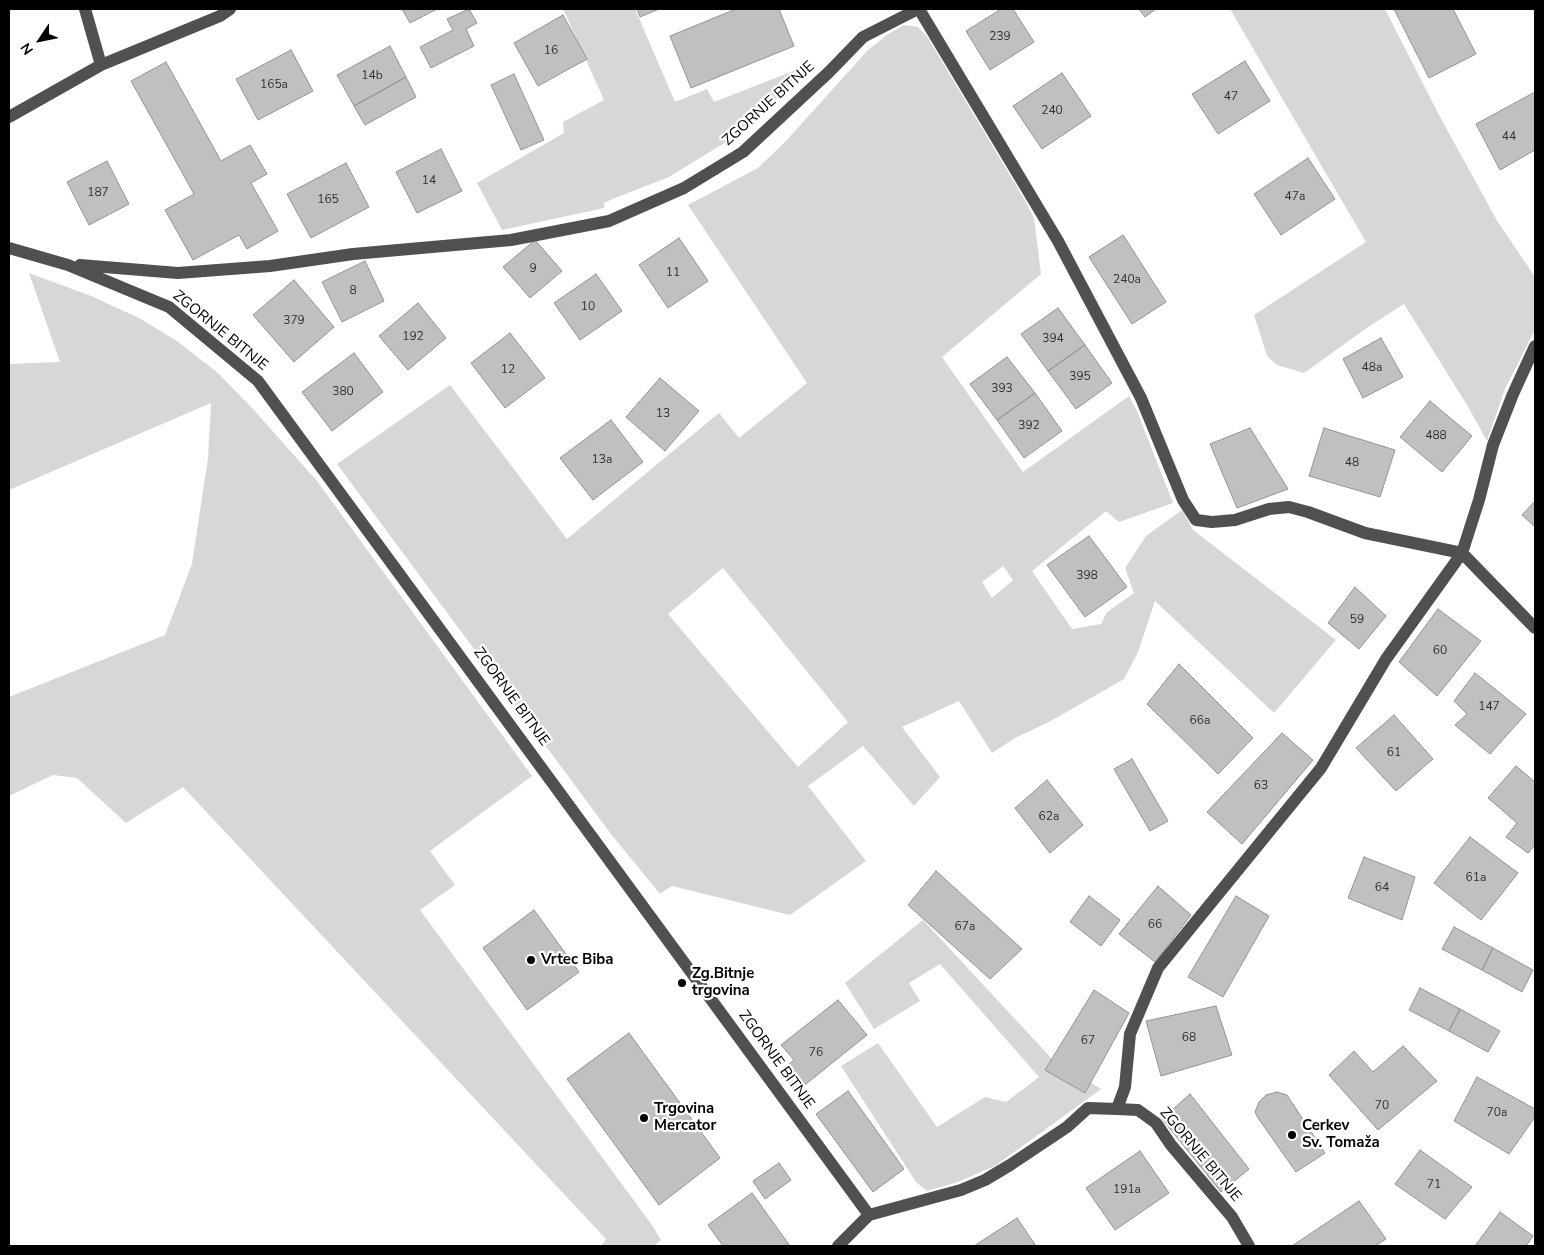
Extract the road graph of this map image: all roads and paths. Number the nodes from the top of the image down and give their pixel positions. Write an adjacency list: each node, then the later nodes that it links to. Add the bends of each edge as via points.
1 (85, 9): 4 (street)
2 (230, 9): 4 (street)
3 (918, 9): 7 (street, ZGORNJE BITNJE, via 862,36 829,72 743,152 684,188 608,221 511,240 353,254 261,267 178,273); 9 (street, via 1062,249 1141,398 1183,500 1196,520 1235,520 1269,509 1289,507 1365,533)
4 (101, 65): 5 (street)
5 (9, 117)
6 (9, 248): 7 (street, ZGORNJE BITNJE)
7 (68, 264): 12 (street, ZGORNJE BITNJE, via 169,307 258,382)
8 (1535, 346): 9 (street, via 1493,445)
9 (1462, 553): 10 (street); 11 (street, via 1386,659 1321,768 1158,968 1130,1034 1125,1087)
10 (1535, 628)
11 (1117, 1108): 12 (street, ZGORNJE BITNJE, via 1088,1108 1067,1127 985,1180 961,1190); 14 (street, ZGORNJE BITNJE, via 1138,1110 1156,1123 1232,1217)
12 (869, 1215): 13 (street)
13 (838, 1246)
14 (1248, 1246)

